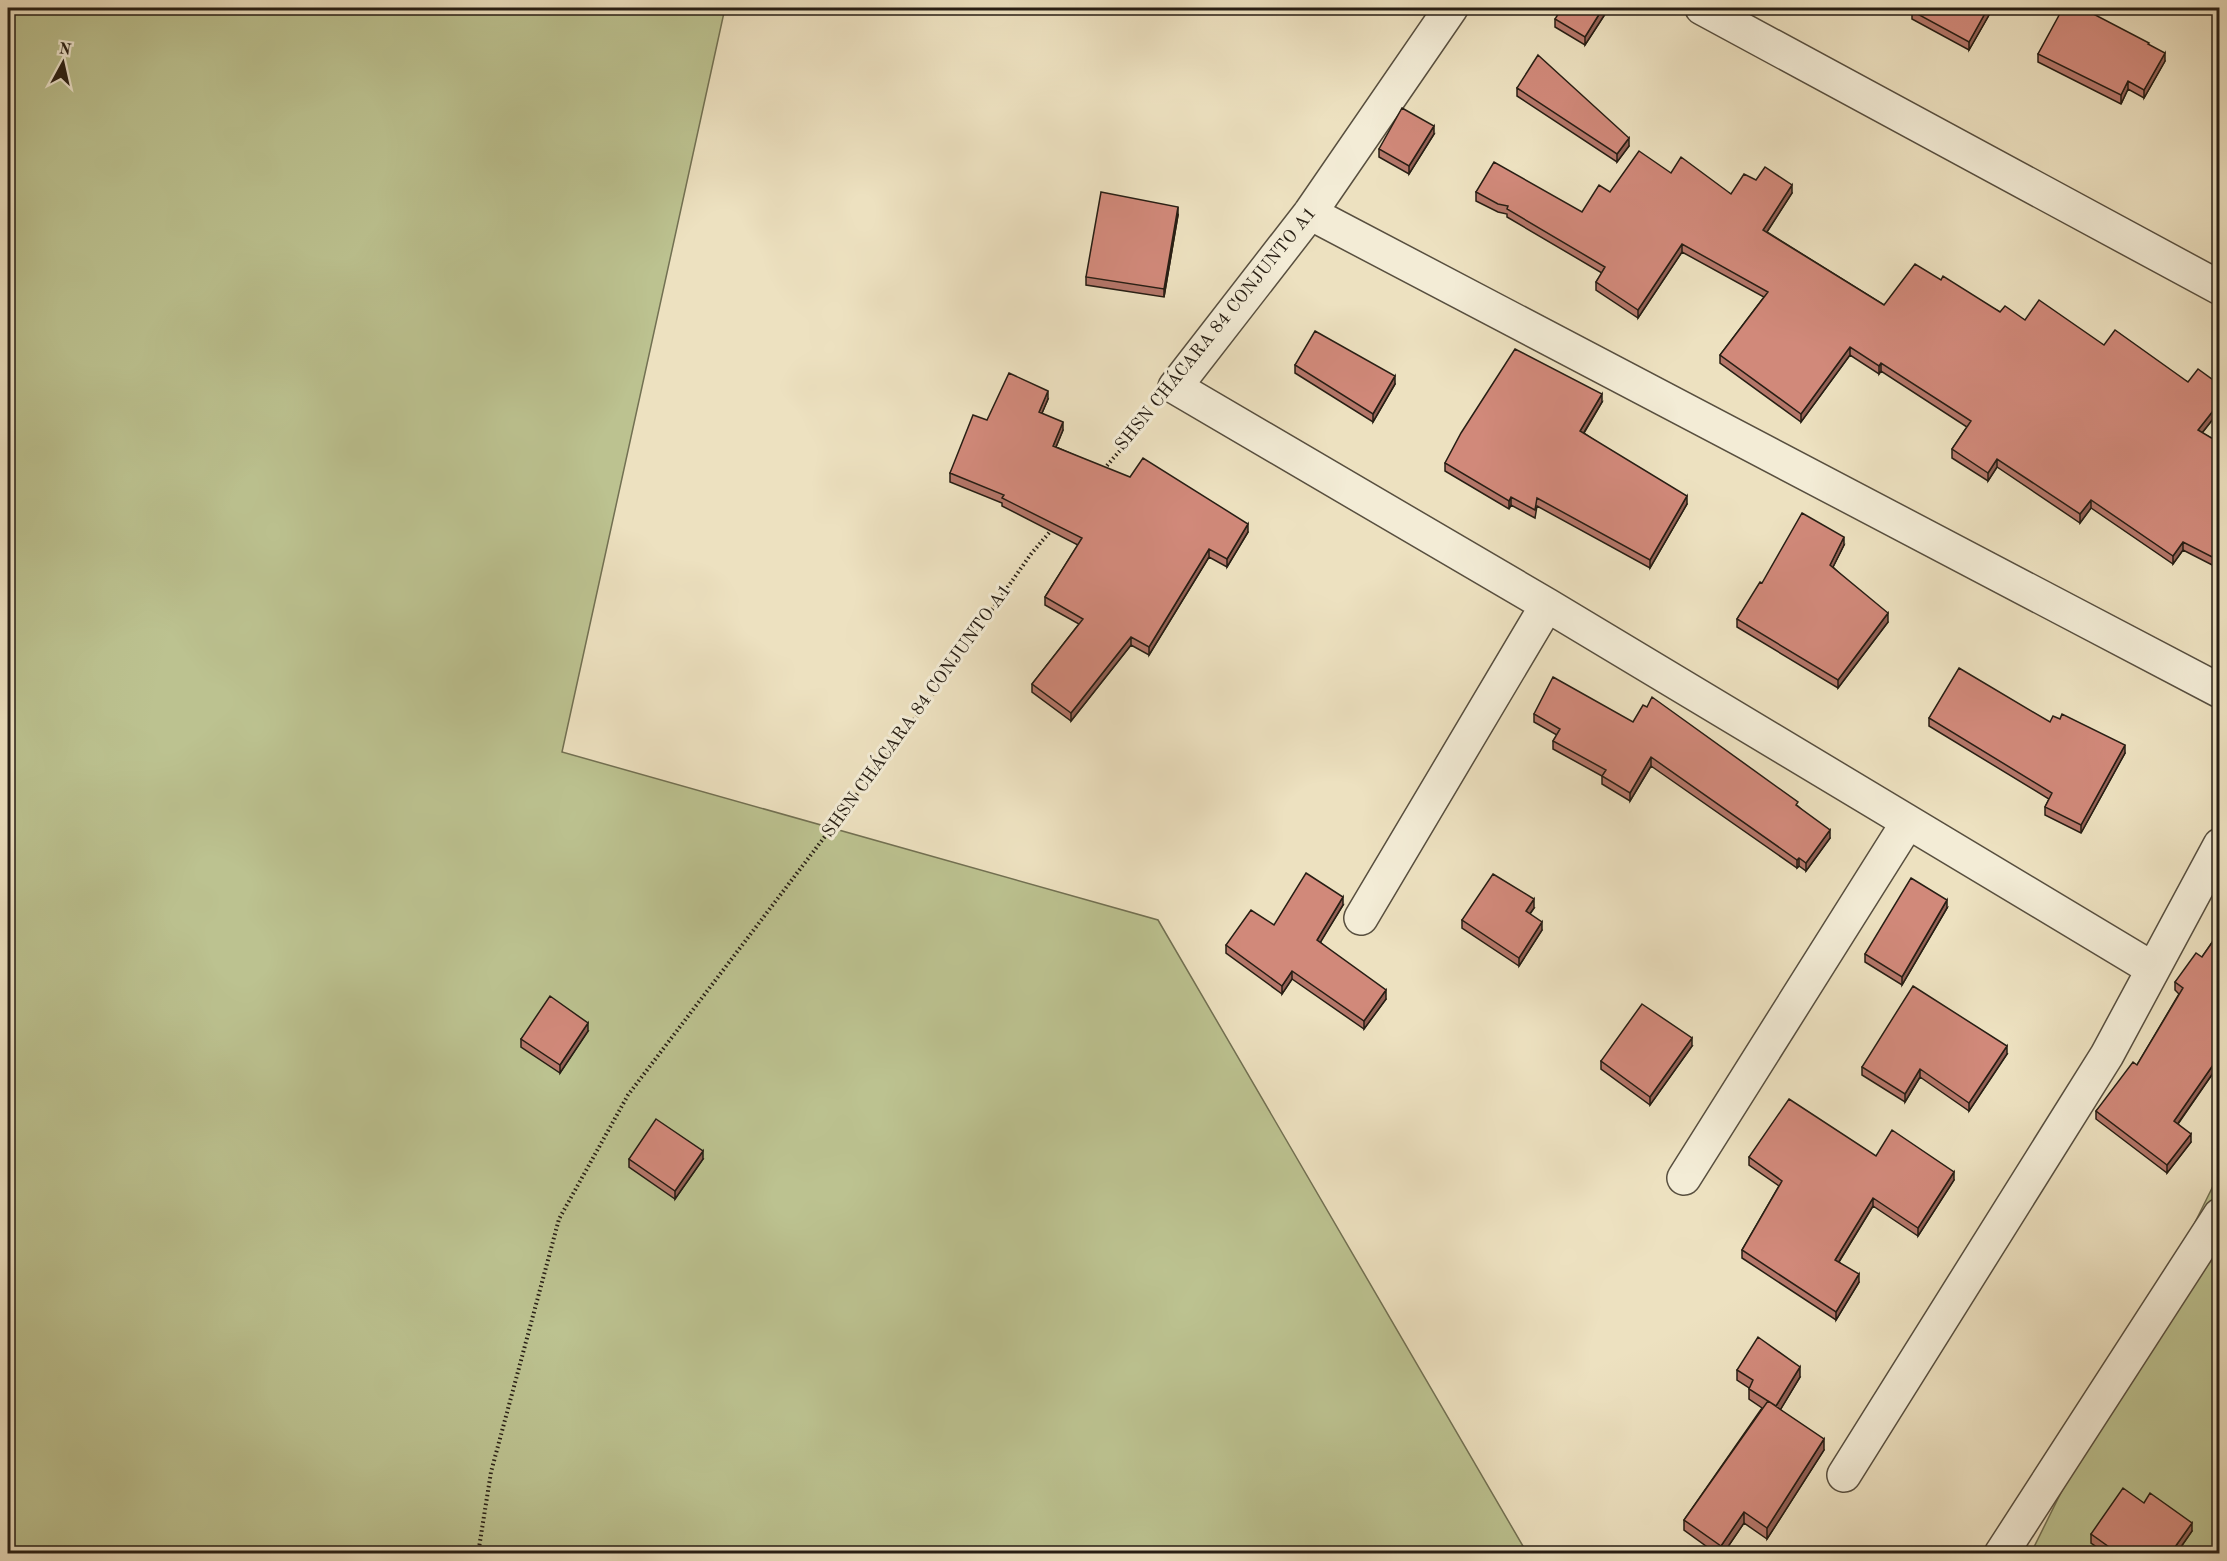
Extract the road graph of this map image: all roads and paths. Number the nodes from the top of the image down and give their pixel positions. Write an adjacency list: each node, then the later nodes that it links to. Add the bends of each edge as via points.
1 (1451, 8): 3 (street, SHSN CHÁCARA 84 CONJUNTO A1)
2 (1702, 8): 4 (street)
3 (1310, 213): 5 (street, SHSN CHÁCARA 84 CONJUNTO A1); 9 (street)
4 (2220, 288)
5 (1175, 387): 6 (path, SHSN CHÁCARA 84 CONJUNTO A1); 8 (street)
6 (1099, 475)
7 (1062, 519): 17 (path, SHSN CHÁCARA 84 CONJUNTO A1, via 1031,554 922,709 628,1095 559,1219 491,1472)
8 (1547, 605): 10 (street); 12 (street)
9 (2220, 691)
10 (1908, 822): 13 (street); 14 (street)
11 (2220, 844): 13 (street)
12 (1361, 918)
13 (2153, 969): 16 (street, via 2107,1055)
14 (1684, 1178)
15 (2220, 1215): 18 (street)
16 (1844, 1475)
17 (478, 1554)
18 (2001, 1554)

